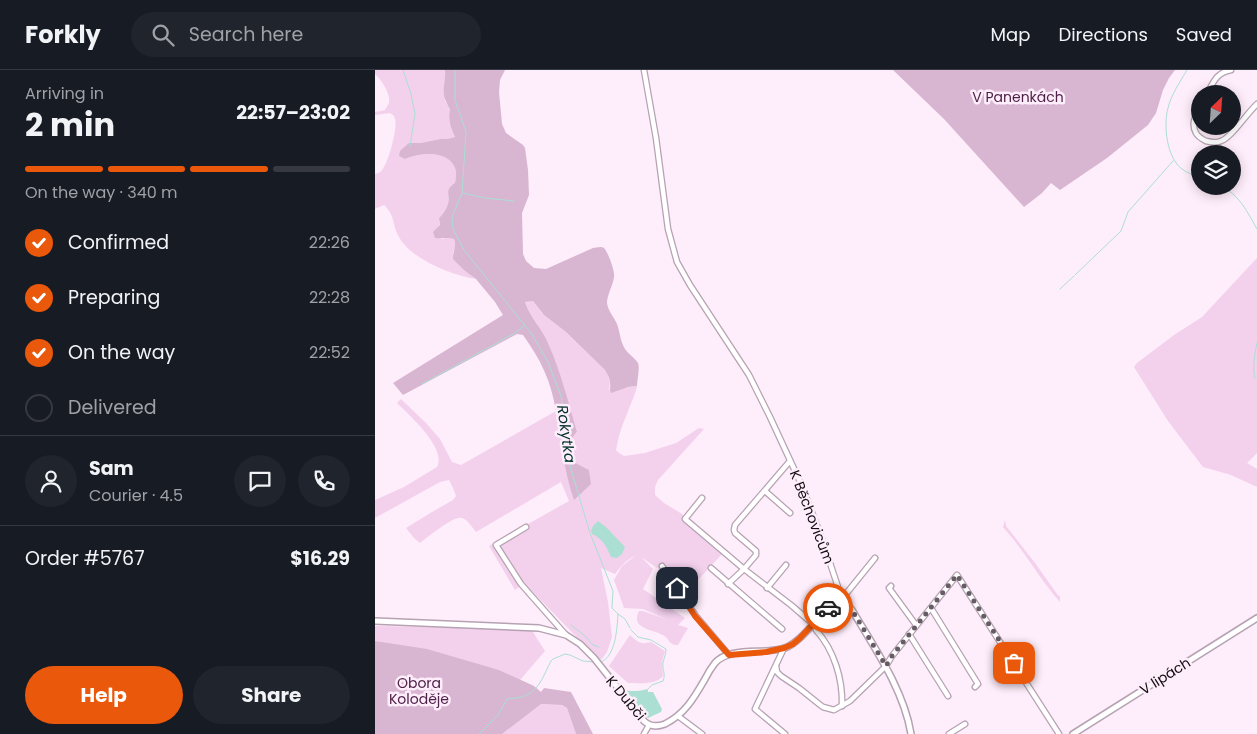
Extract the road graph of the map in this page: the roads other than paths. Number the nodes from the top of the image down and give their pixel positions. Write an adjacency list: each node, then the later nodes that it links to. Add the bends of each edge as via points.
1 (644, 70): 8 (street, K Běchovicům, via 668,229 677,262 749,375)
2 (1231, 70): 3 (street, via 1220,73)
3 (1212, 85)
4 (1257, 104): 5 (street)
5 (1241, 121)
6 (1198, 135): 7 (street, via 1208,142 1222,141)
7 (1230, 135)
8 (790, 461): 9 (street); 21 (street, K Běchovicům, via 822,538)
9 (765, 491): 11 (street); 17 (street, via 735,525 735,533 756,550)
10 (702, 498): 17 (street, via 685,519)
11 (790, 513)
12 (526, 527): 30 (street, via 496,545 521,584)
13 (875, 558): 21 (street)
14 (785, 565): 20 (street)
15 (663, 566): 32 (street, via 695,616)
16 (711, 568): 18 (street)
17 (744, 570): 18 (street); 20 (street)
18 (728, 584): 27 (street)
19 (891, 586): 26 (street, via 889,588)
20 (767, 588): 25 (street)
21 (841, 600): 25 (street, via 832,604); 34 (street, K Běchovicům, via 849,606)
22 (931, 608): 26 (street); 35 (street, via 978,684); 46 (street, via 957,575)
23 (1257, 618): 47 (street, V lipách)
24 (375, 621): 30 (street, K Dubči, via 539,628)
25 (813, 624): 31 (street, via 793,644)
26 (916, 626): 29 (street)
27 (782, 630)
28 (816, 630): 37 (street, via 836,663)
29 (909, 634): 34 (street); 36 (street)
30 (567, 635): 40 (street, K Dubči, via 593,658)
31 (784, 648): 32 (street); 33 (street)
32 (729, 655): 38 (street, K Dubči, via 716,662)
33 (776, 666): 37 (street, via 781,676 823,707 834,710); 43 (street, via 755,709)
34 (886, 666): 37 (street); 44 (street, K Běchovicům)
35 (975, 688)
36 (948, 696)
37 (842, 706)
38 (678, 716): 40 (street, K Dubči, via 660,726); 42 (street)
39 (965, 724): 45 (street)
40 (649, 725): 41 (street)
41 (644, 734)
42 (701, 734)
43 (785, 734)
44 (911, 734)
45 (949, 734)
46 (1059, 734)
47 (1073, 734)

